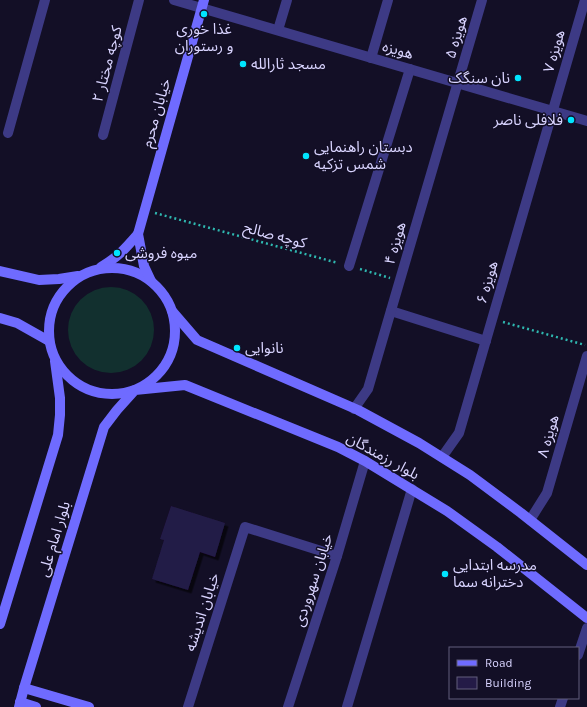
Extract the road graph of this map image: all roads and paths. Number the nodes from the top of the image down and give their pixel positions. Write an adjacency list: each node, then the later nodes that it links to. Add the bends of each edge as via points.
1 (46, 0): 15 (street)
2 (139, 0): 16 (street, کوچه مختار ۲)
3 (174, 0): 8 (street, هویزه)
4 (287, 0): 9 (street)
5 (388, 0): 10 (street)
6 (482, 0): 12 (street, هویزه ۵)
7 (585, 0): 13 (street, هویزه ۷)
8 (203, 4): 9 (street, هویزه); 17 (main road, خیابان محرم)
9 (278, 30): 10 (street, هویزه)
10 (371, 58): 11 (street, هویزه)
11 (410, 69): 12 (street, هویزه); 19 (street)
12 (457, 83): 13 (street, هویزه); 23 (street, هویزه ۴)
13 (553, 111): 14 (street, هویزه); 28 (street, هویزه ۶)
14 (587, 121)
15 (8, 133)
16 (103, 135)
17 (144, 210): 18 (main road, خیابان محرم); 19 (path, کوچه صالح)
18 (138, 234): 20 (main road, via 114,260); 24 (main road, via 144,266)
19 (349, 266): 23 (path, کوچه صالح)
20 (97, 269): 22 (main road); 24 (main road, via 116,267 134,271)
21 (0, 271): 22 (main road, via 39,280)
22 (80, 276): 29 (main road, via 65,288 54,304 49,322)
23 (400, 280): 26 (street, هویزه ۴)
24 (151, 281): 25 (main road, via 164,294)
25 (172, 311): 34 (main road, via 175,330 173,349 164,366 152,380); 35 (main road, بلوار رزمندگان, via 198,340)
26 (391, 311): 30 (street); 35 (street, هویزه ۴, via 368,389)
27 (0, 318): 29 (main road, via 17,323)
28 (492, 319): 30 (street, هویزه ۶); 31 (path)
29 (49, 341): 33 (main road)
30 (486, 341): 36 (street, هویزه ۶, via 459,433)
31 (587, 346)
32 (587, 356): 39 (street, هویزه ۸, via 547,494)
33 (55, 359): 34 (main road, via 65,375 80,386 98,393 117,394); 43 (main road, بلوار امام على, via 60,398 58,435)
34 (135, 390): 37 (main road, بلوار رزمندگان, via 185,385 338,447); 46 (main road, بلوار امام على, via 104,427)
35 (354, 409): 36 (main road, بلوار رزمندگان)
36 (442, 457): 39 (main road, بلوار رزمندگان)
37 (365, 461): 38 (main road, بلوار رزمندگان); 40 (street, خیابان سهروردی)
38 (412, 489): 42 (main road, بلوار رزمندگان, via 497,547); 52 (street)
39 (530, 520): 41 (main road, بلوار رزمندگان)
40 (337, 556): 50 (street, خیابان اندیشه, via 246,527); 51 (street, خیابان سهروردی)
41 (587, 565)
42 (587, 618)
43 (0, 624)
44 (587, 628): 45 (street)
45 (579, 652)
46 (24, 688): 47 (main road, بلوار امام على); 49 (main road)
47 (20, 705): 48 (main road)
48 (36, 707)
49 (89, 707)
50 (188, 707)
51 (288, 707)
52 (347, 707)

